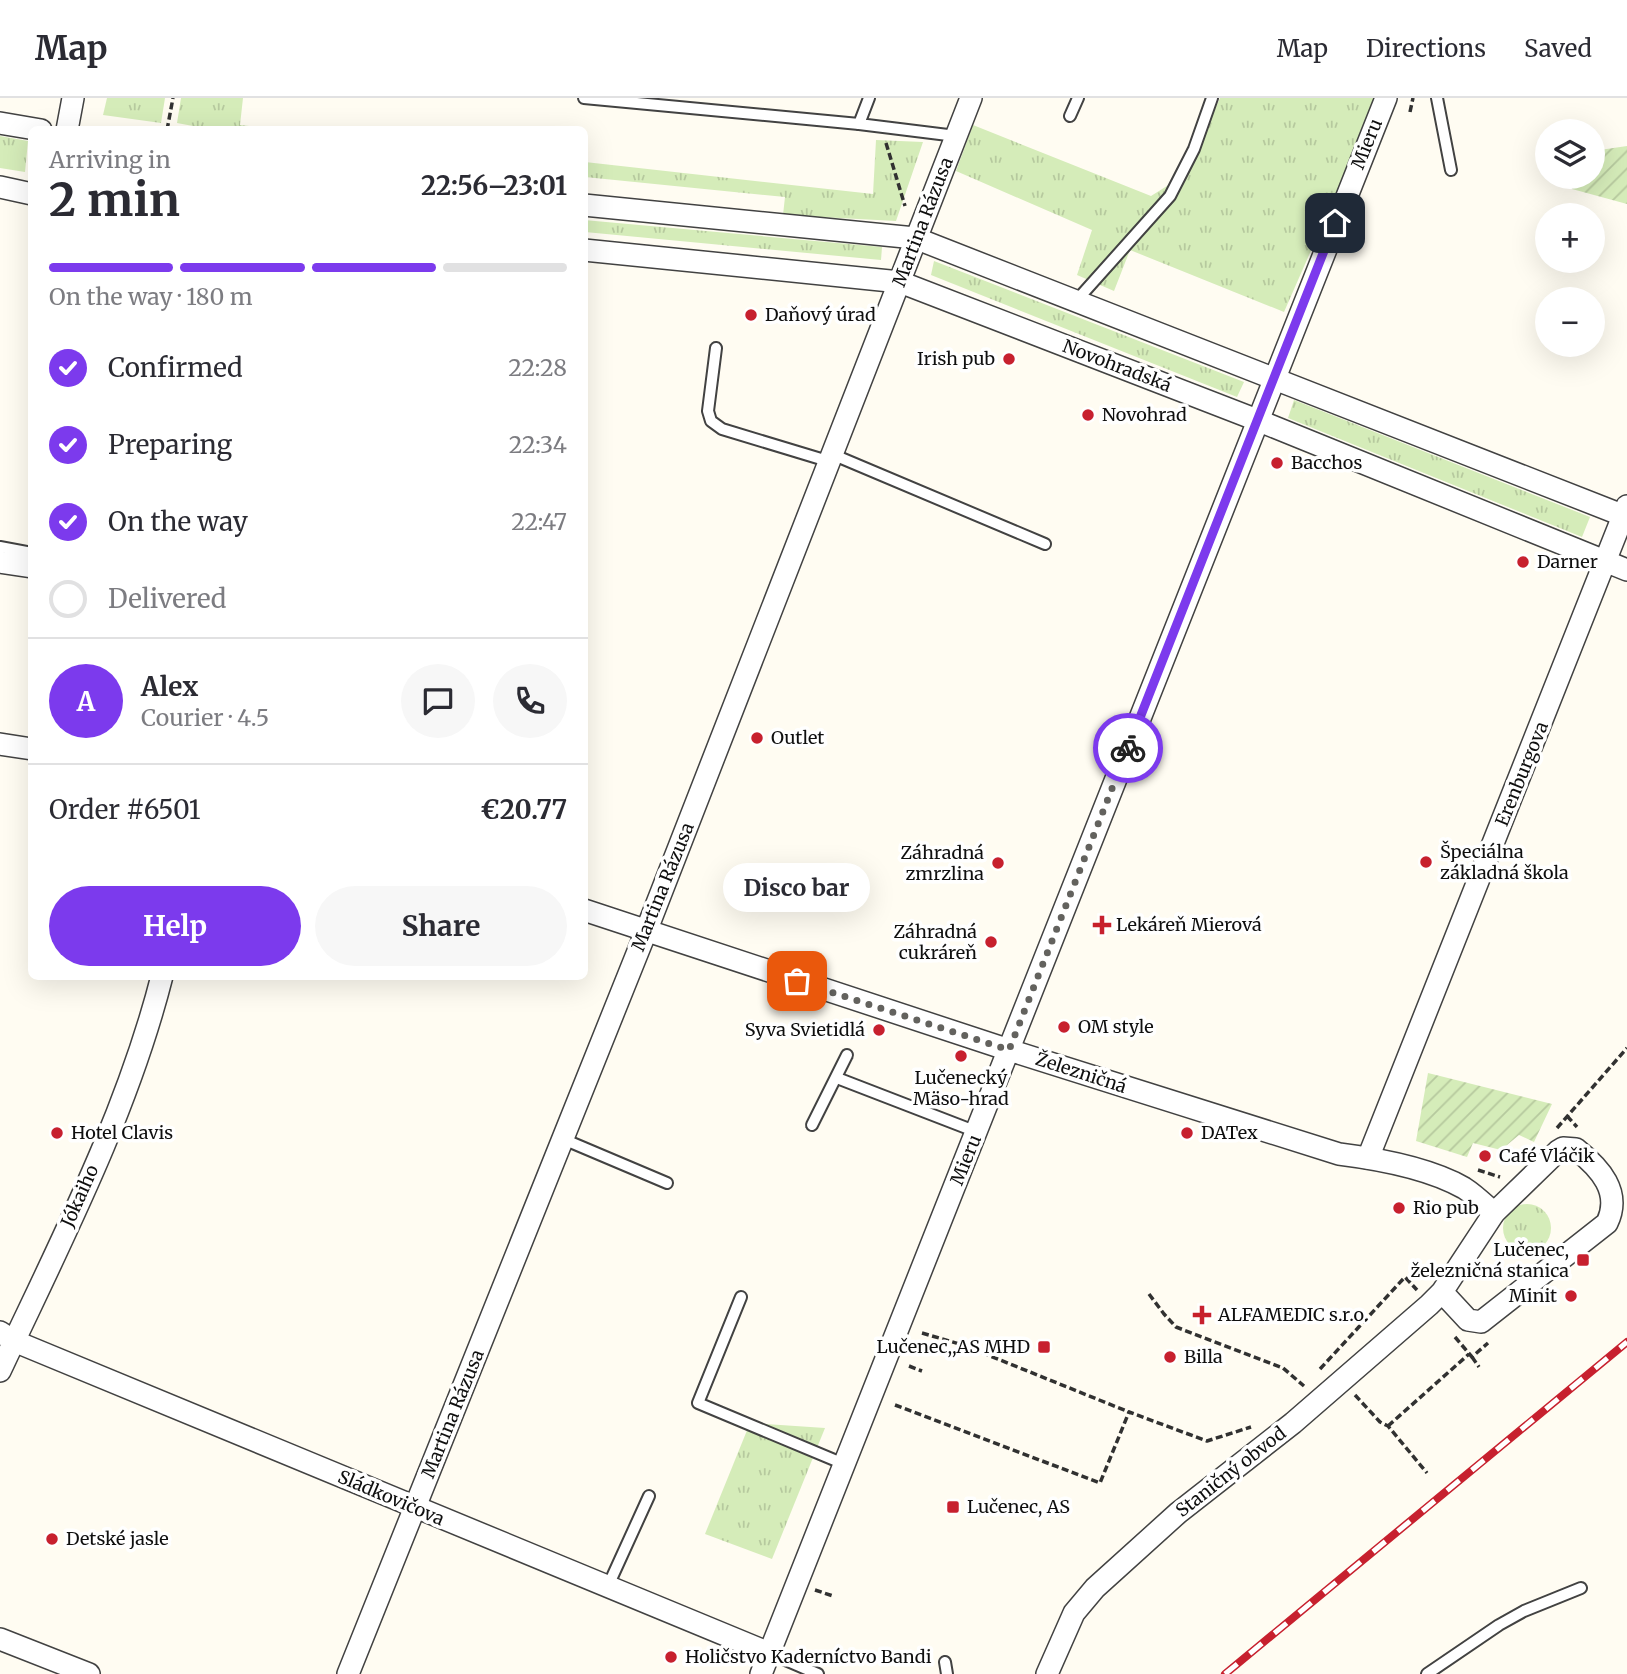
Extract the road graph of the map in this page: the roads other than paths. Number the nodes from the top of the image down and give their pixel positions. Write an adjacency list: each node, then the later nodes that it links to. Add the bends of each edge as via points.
1 (73, 98): 12 (street)
2 (584, 98): 11 (lane)
3 (869, 98): 11 (lane)
4 (971, 98): 14 (street, Martina Rázusa)
5 (1078, 98): 9 (lane)
6 (1212, 98): 22 (lane, via 1194,149 1170,196)
7 (1386, 98): 24 (street, Mieru)
8 (1437, 98): 15 (lane)
9 (1070, 116)
10 (0, 123): 13 (street)
11 (859, 124): 14 (lane)
12 (68, 126)
13 (28, 128)
14 (956, 136): 19 (street, Martina Rázusa)
15 (1451, 170)
16 (0, 187): 17 (street)
17 (28, 193)
18 (588, 205): 19 (street)
19 (915, 238): 21 (street, Martina Rázusa); 22 (street)
20 (588, 250): 21 (street, Novohradská)
21 (900, 282): 25 (street, Novohradská); 26 (street, Martina Rázusa)
22 (1077, 300): 24 (street)
23 (716, 348): 26 (lane, via 711,421 722,429)
24 (1274, 380): 25 (street, Mieru); 27 (street)
25 (1257, 420): 31 (street, Novohradská); 40 (street, Mieru)
26 (832, 459): 28 (lane); 38 (street, Martina Rázusa)
27 (1626, 513): 31 (street, Erenburgova)
28 (1045, 544)
29 (0, 547): 30 (lane)
30 (28, 552)
31 (1606, 560): 34 (street, Novohradská); 46 (street, Erenburgova)
32 (0, 562): 33 (street)
33 (28, 566)
34 (1627, 570)
35 (0, 744): 36 (street)
36 (28, 748)
37 (588, 912): 38 (street, Železničná)
38 (647, 929): 40 (street, Železničná); 45 (street, Martina Rázusa)
39 (161, 980): 51 (street, Jókaiho, via 148,1029 93,1168)
40 (1009, 1050): 44 (street, Mieru); 46 (street, Železničná, via 1339,1154)
41 (847, 1055): 42 (lane)
42 (837, 1078): 43 (lane); 44 (lane)
43 (811, 1125)
44 (977, 1132): 53 (street, Mieru)
45 (563, 1139): 47 (lane); 55 (street, Martina Rázusa)
46 (1368, 1158): 48 (street, Železničná, via 1453,1182)
47 (667, 1183)
48 (1494, 1213): 50 (street, Staničný obvod); 50 (street, Staničný obvod, via 1563,1148 1576,1149 1607,1182 1613,1196 1607,1223 1481,1322 1468,1320)
49 (741, 1297): 53 (lane, via 698,1403)
50 (1436, 1298): 66 (street, Staničný obvod, via 1293,1423 1178,1513 1096,1588 1074,1613)
51 (7, 1337): 52 (street, Jókaiho); 55 (street, Sládkovičova)
52 (0, 1371)
53 (844, 1464): 59 (street, Mieru)
54 (649, 1496): 56 (lane)
55 (415, 1508): 56 (street, Sládkovičova); 62 (street, Martina Rázusa)
56 (608, 1586): 59 (street, Sládkovičova)
57 (1581, 1588): 67 (lane, via 1524,1611)
58 (0, 1639): 61 (street)
59 (769, 1653): 63 (street, Mieru); 64 (lane)
60 (946, 1662): 65 (lane)
61 (89, 1674)
62 (348, 1674)
63 (761, 1674)
64 (818, 1674)
65 (947, 1674)
66 (1047, 1674)
67 (1427, 1674)

